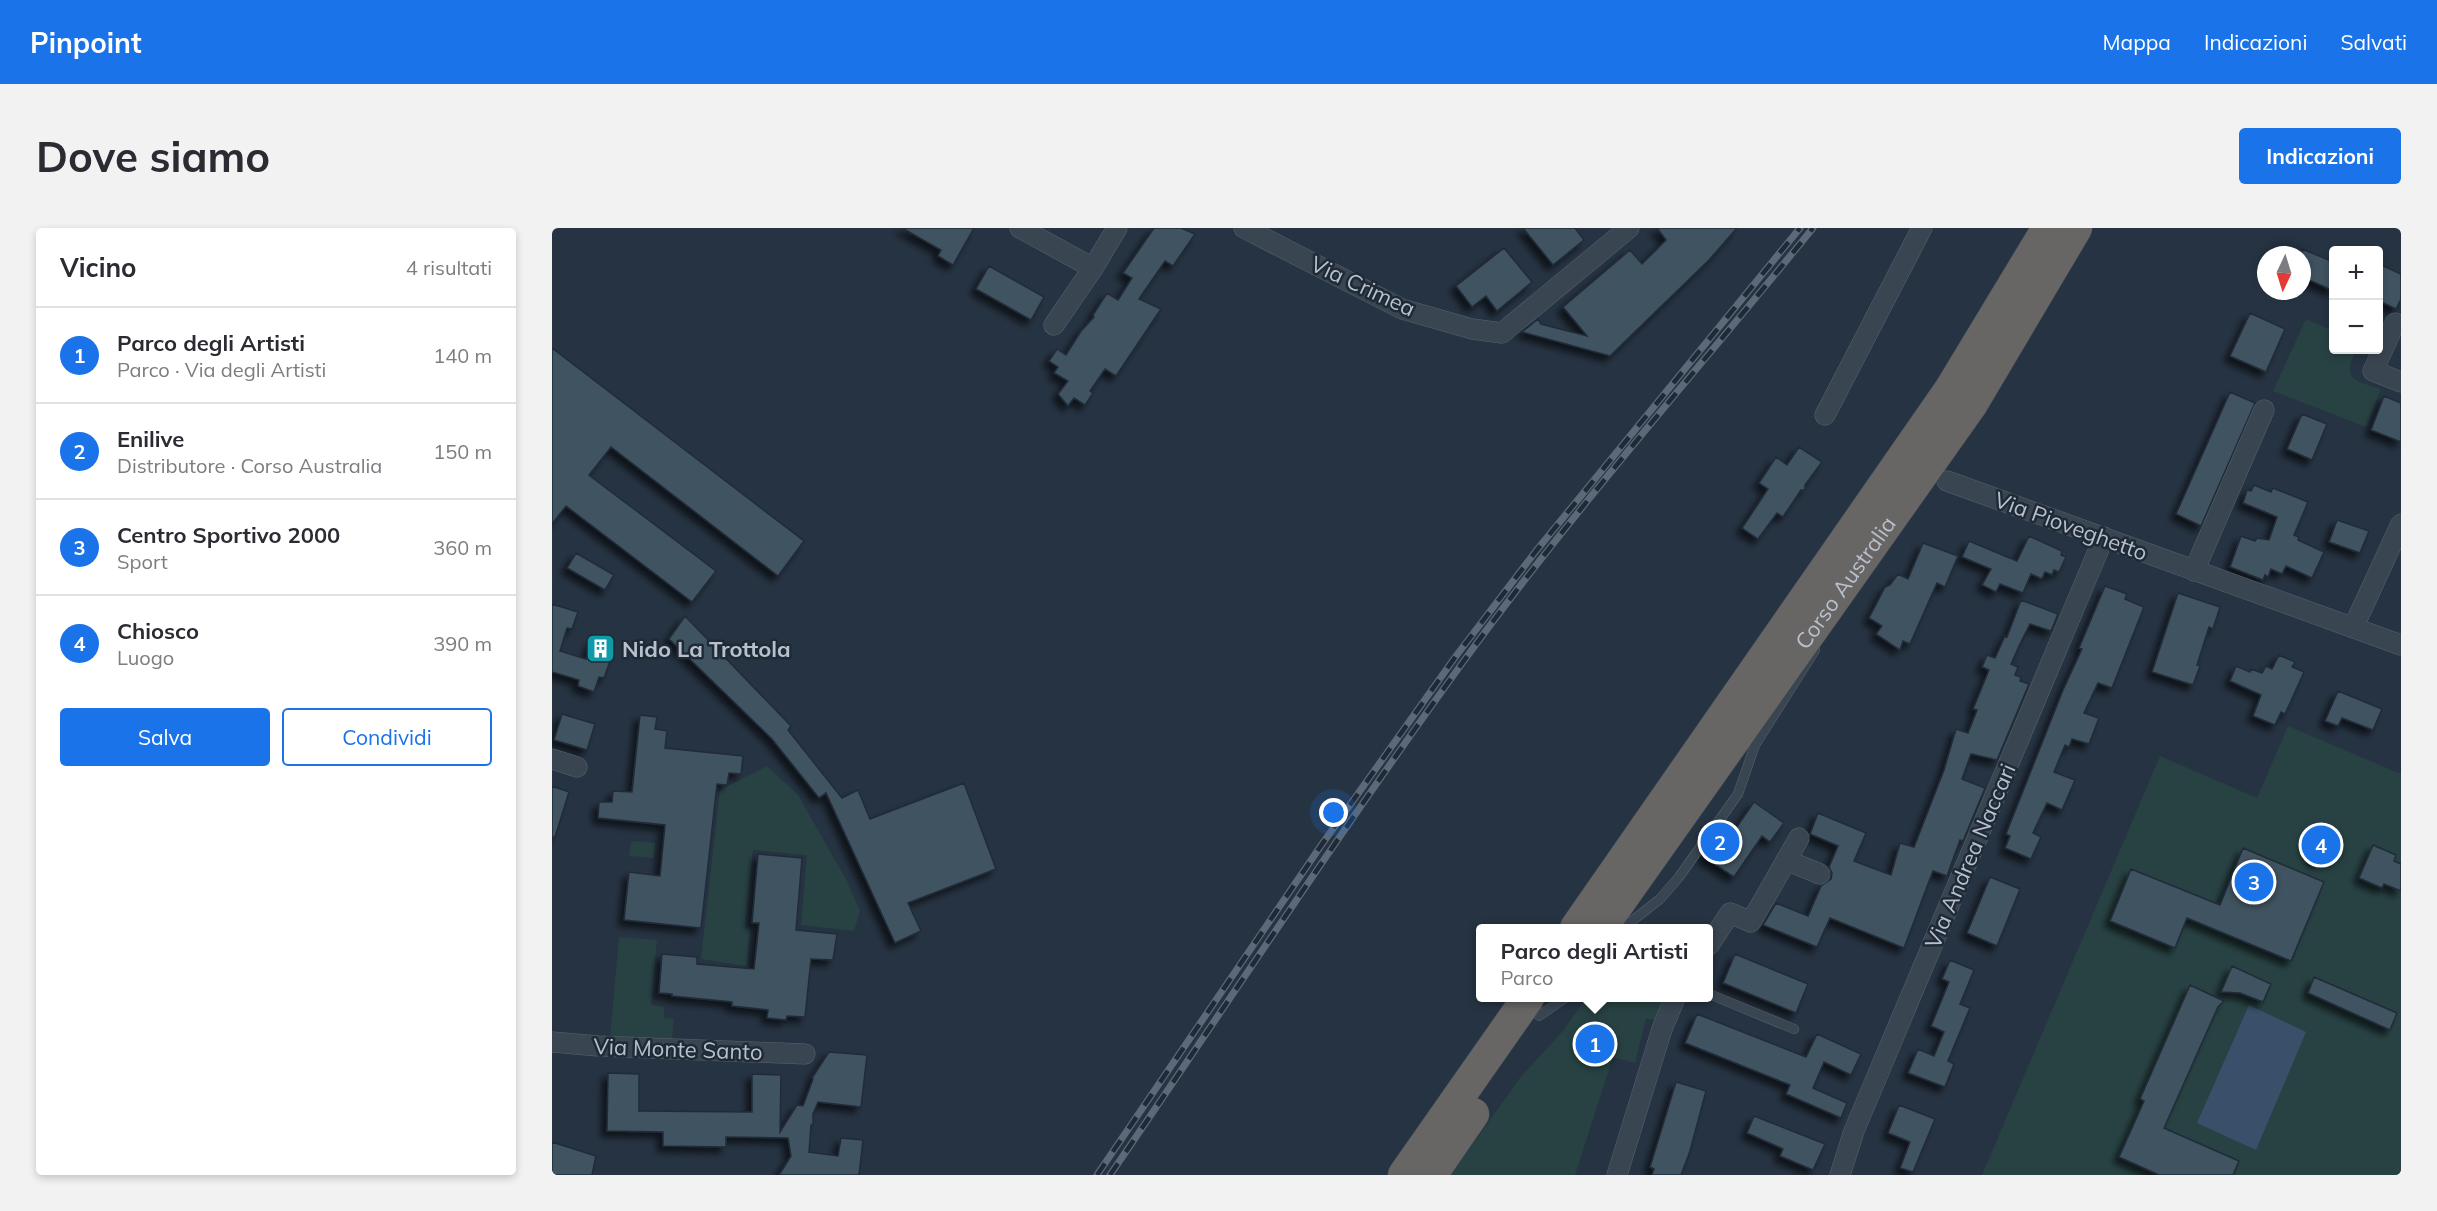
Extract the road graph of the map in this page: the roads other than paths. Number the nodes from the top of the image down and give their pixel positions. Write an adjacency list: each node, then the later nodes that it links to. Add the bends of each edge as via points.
1 (1020, 228): 8 (street)
2 (1117, 228): 8 (street)
3 (1244, 228): 4 (street, Via Crimea, via 1402,309 1472,329 1502,333)
4 (1629, 228)
5 (1922, 228): 13 (street)
6 (2048, 228): 26 (highway, Corso Australia, via 1950,390)
7 (2076, 228): 18 (highway, Corso Australia, via 1971,405)
8 (1093, 268): 10 (street)
9 (2395, 323): 11 (street, via 2373,371)
10 (1054, 325)
11 (2401, 382)
12 (2264, 410): 17 (street)
13 (1826, 415)
14 (1947, 481): 16 (street, Via Pioveghetto)
15 (2401, 524): 19 (street)
16 (2104, 537): 17 (street, Via Pioveghetto); 39 (street, Via Andrea Naccari, via 1854,1131)
17 (2194, 571): 19 (street, Via Pioveghetto)
18 (1834, 601): 27 (highway, Corso Australia); 28 (lane, via 1811,658 1755,745 1738,794 1679,877 1660,899)
19 (2353, 628): 20 (street, Via Pioveghetto)
20 (2401, 645)
21 (552, 759): 22 (street)
22 (577, 766)
23 (1799, 837): 24 (street)
24 (1786, 860): 25 (street); 29 (street, via 1751,922 1730,913)
25 (1820, 874)
26 (1579, 924)
27 (1604, 924)
28 (1628, 924)
29 (1713, 939)
30 (1713, 996): 33 (lane)
31 (1674, 1002): 38 (street, via 1662,1029)
32 (1540, 1004): 36 (highway); 37 (highway)
33 (1794, 1029)
34 (552, 1042): 35 (street, Via Monte Santo)
35 (805, 1054)
36 (1404, 1175)
37 (1431, 1175)
38 (1617, 1175)
39 (1840, 1175)

